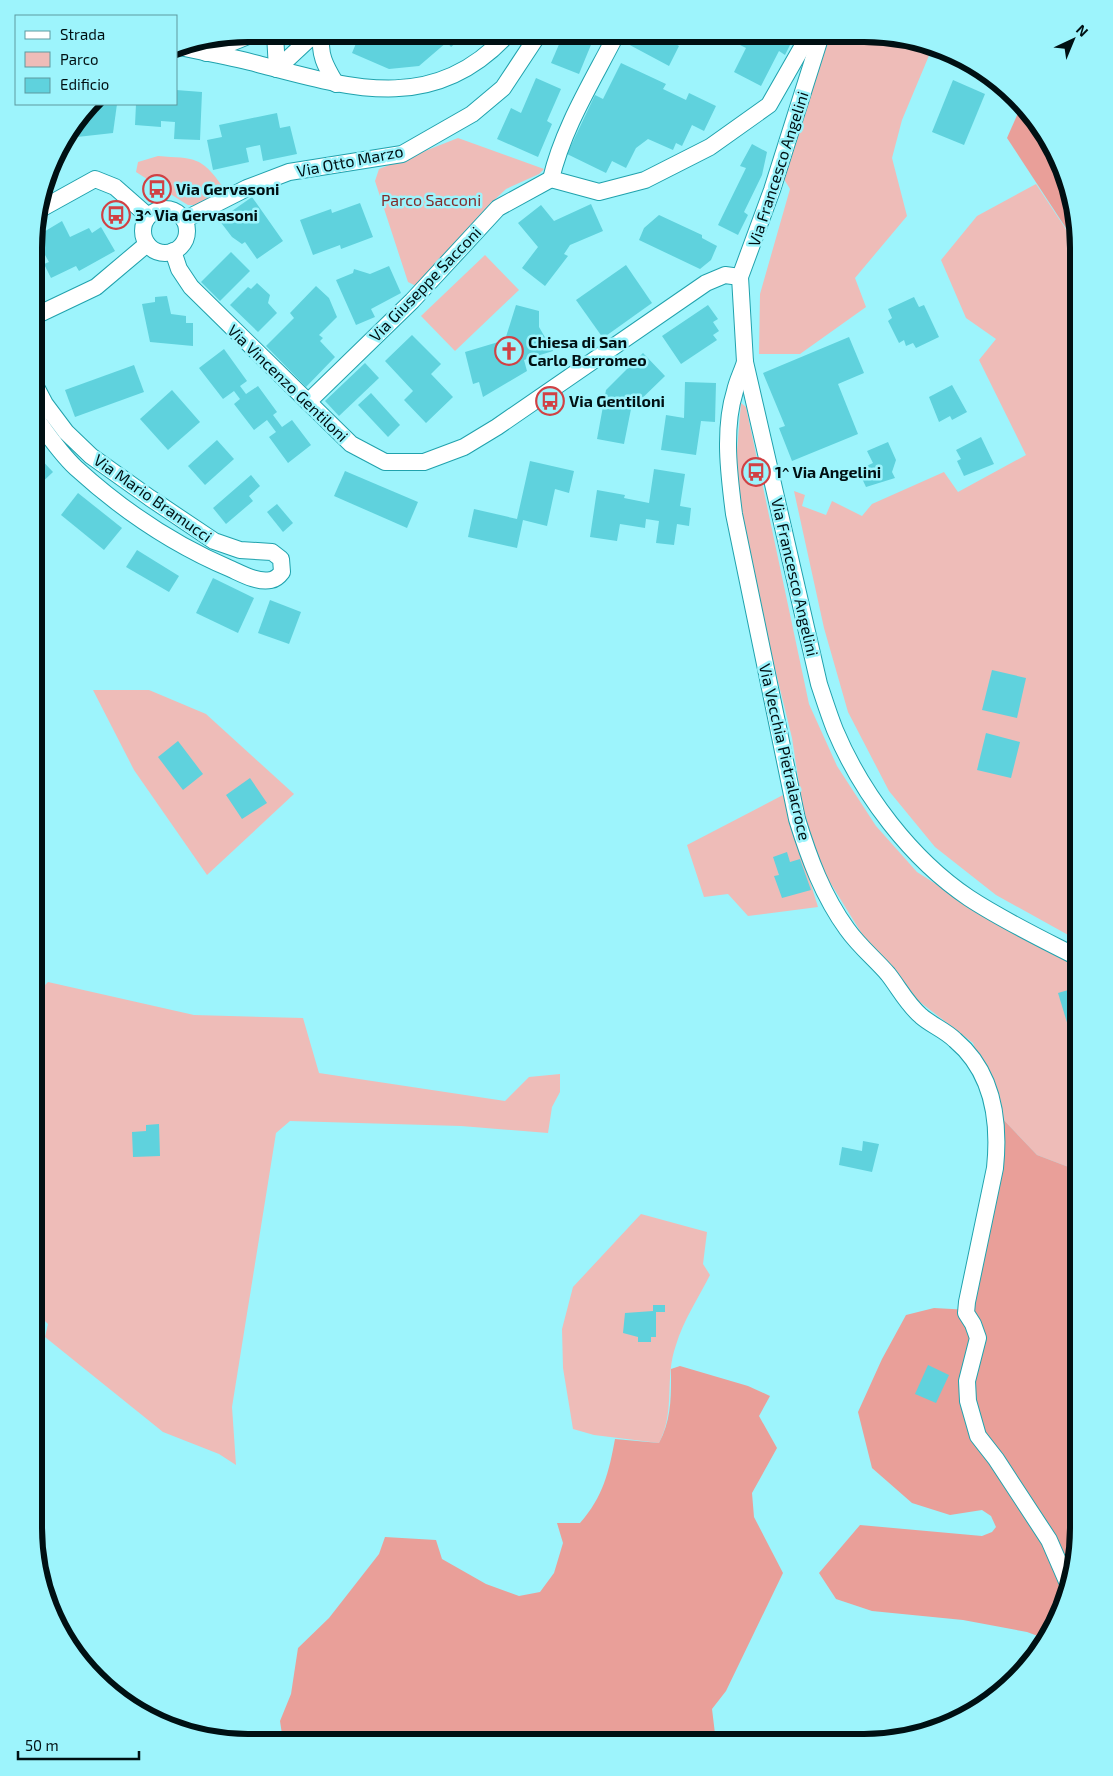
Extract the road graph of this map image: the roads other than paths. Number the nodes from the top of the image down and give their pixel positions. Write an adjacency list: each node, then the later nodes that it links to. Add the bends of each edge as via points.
1 (275, 42): 12 (street)
2 (306, 42): 12 (street)
3 (321, 42): 13 (street, via 323,61)
4 (500, 42): 13 (street, via 491,52 457,72 428,84 381,90)
5 (533, 42): 17 (street, Via Otto Marzo, via 503,88 472,114 402,154 289,172)
6 (612, 42): 14 (street, via 568,128)
7 (805, 42): 14 (street, via 769,105 710,148 646,180 599,192)
8 (819, 42): 20 (street, Via Francesco Angelini, via 772,190)
9 (230, 43): 11 (street)
10 (194, 50): 11 (street)
11 (206, 53): 12 (street)
12 (277, 69): 13 (street)
13 (336, 84)
14 (551, 179): 24 (street, Via Giuseppe Sacconi, via 498,208 412,301)
15 (47, 206): 16 (street, via 95,179 115,187)
16 (148, 216): 17 (street, via 158,209 167,208); 18 (street, via 142,230)
17 (184, 220): 19 (street, via 185,240)
18 (147, 244): 19 (street, via 157,251); 21 (street, via 96,287)
19 (173, 251): 24 (street, Via Vincenzo Gentiloni, via 179,269 191,287)
20 (740, 277): 22 (street, Via Francesco Angelini); 24 (street, Via Vincenzo Gentiloni, via 725,274 706,283 497,427 464,447 424,462 385,462 351,444)
21 (42, 313)
22 (745, 362): 26 (street, Via Francesco Angelini, via 819,684 835,730 853,766 900,835 946,881 970,898); 27 (street, Via Vecchia Pietralacroce, via 734,392 730,422 730,481 796,819 811,862 847,930 920,1016 955,1039 978,1063 990,1090 997,1146 967,1302 966,1313 978,1338 967,1381 968,1402 978,1436 1049,1540)
23 (42, 398): 25 (street, Via Mario Bramucci, via 66,432 91,456 214,541 240,550 272,552 281,559 282,572 269,581 246,576 208,560 168,537 105,493 74,466)
24 (308, 402)
25 (42, 426)
26 (1070, 953)
27 (1065, 1576)

